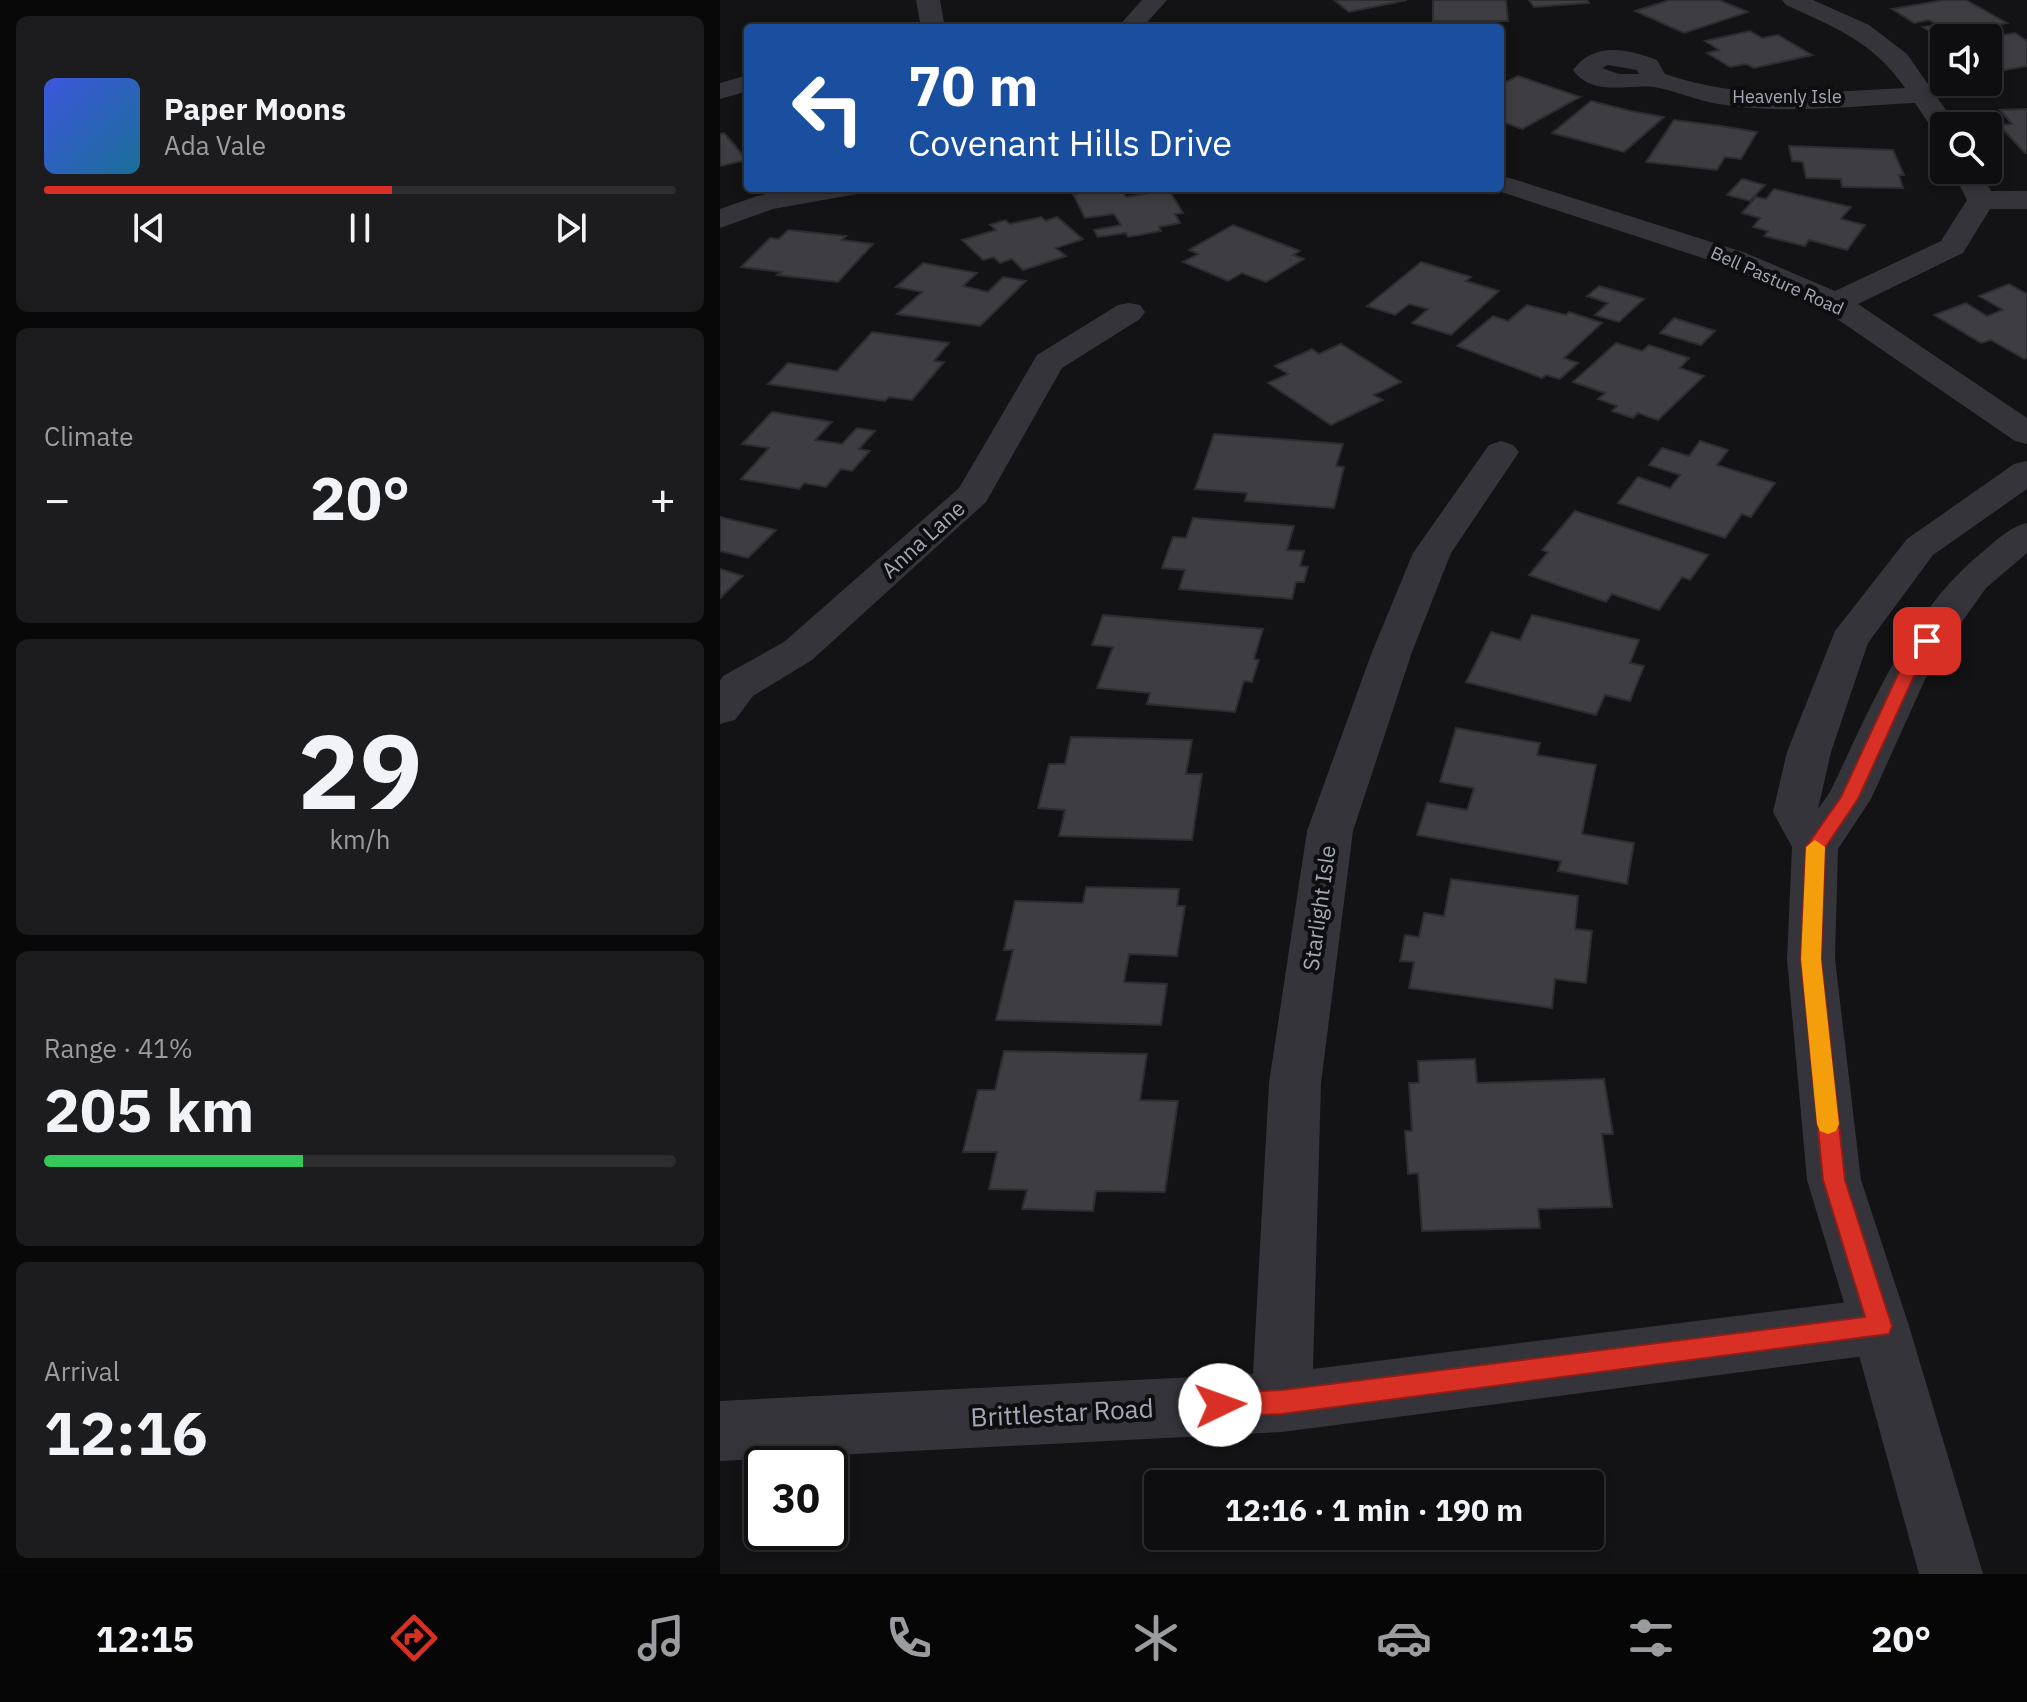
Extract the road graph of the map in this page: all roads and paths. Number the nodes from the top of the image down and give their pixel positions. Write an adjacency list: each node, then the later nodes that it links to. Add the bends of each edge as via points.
1 (928, 0): 4 (street)
2 (1155, 0): 5 (street)
3 (1794, 0): 9 (street, via 1860,30 1898,59)
4 (932, 24)
5 (1133, 24)
6 (1654, 79): 9 (street, Heavenly Isle, via 1680,90 1759,100)
7 (744, 84): 8 (street)
8 (720, 91)
9 (1923, 95): 10 (street)
10 (1934, 112)
11 (1973, 184): 14 (street)
12 (1504, 185): 17 (street, Bell Pasture Road, via 1735,259)
13 (824, 192): 16 (street, via 767,202)
14 (1981, 200): 15 (street); 17 (street, via 1952,247)
15 (2027, 200)
16 (720, 219)
17 (1835, 303): 19 (street, Bell Pasture Road)
18 (1129, 312): 23 (street, Anna Lane, via 1049,362 973,494 798,651 738,686)
19 (2027, 434)
20 (1501, 452): 26 (street, Starlight Isle, via 1432,553 1330,831 1295,1083)
21 (2027, 472): 24 (street, via 1920,547 1849,640 1809,752 1795,812)
22 (2027, 534): 24 (street, via 1972,579 1913,661 1849,799)
23 (720, 710)
24 (1815, 847): 25 (street, via 1811,959 1834,1180)
25 (1880, 1326): 26 (street, Brittlestar Road); 28 (street)
26 (1282, 1402): 27 (street, Brittlestar Road)
27 (720, 1431)
28 (1951, 1574)

